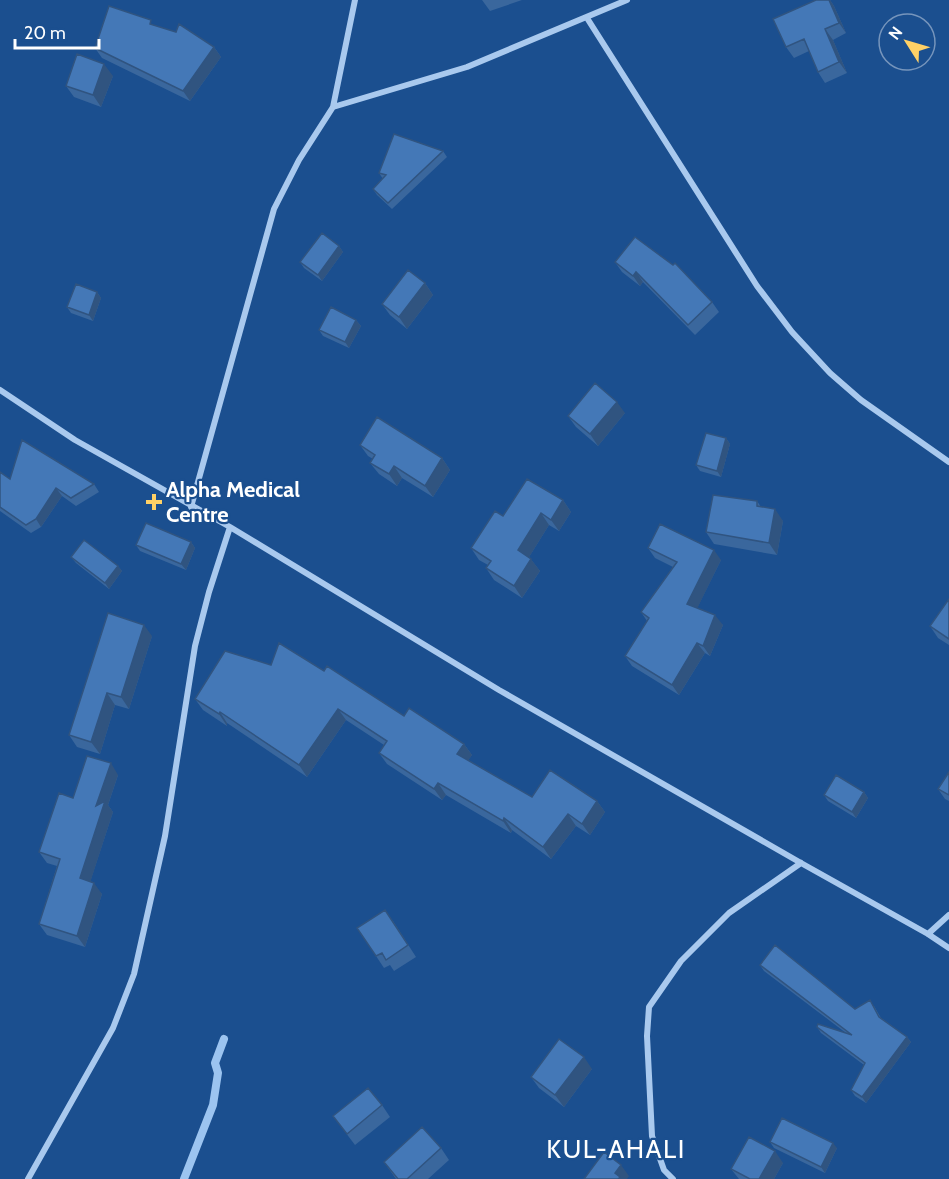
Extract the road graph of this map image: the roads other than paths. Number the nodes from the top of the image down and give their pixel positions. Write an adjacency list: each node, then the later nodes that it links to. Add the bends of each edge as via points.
1 (355, 0): 4 (street)
2 (627, 0): 3 (street)
3 (587, 18): 4 (street, via 467,67); 6 (street, via 757,286 792,332 861,400)
4 (333, 107): 7 (street, via 274,209)
5 (0, 390): 7 (street, via 75,440)
6 (949, 462)
7 (191, 507): 8 (street)
8 (230, 527): 9 (street, via 499,690); 13 (street, via 195,646 165,836 134,974 113,1028)
9 (801, 863): 11 (street); 14 (street, via 729,913 681,962 649,1007 652,1136 664,1170)
10 (949, 915): 11 (street)
11 (928, 934): 12 (street)
12 (949, 948)
13 (28, 1179)
14 (673, 1179)

